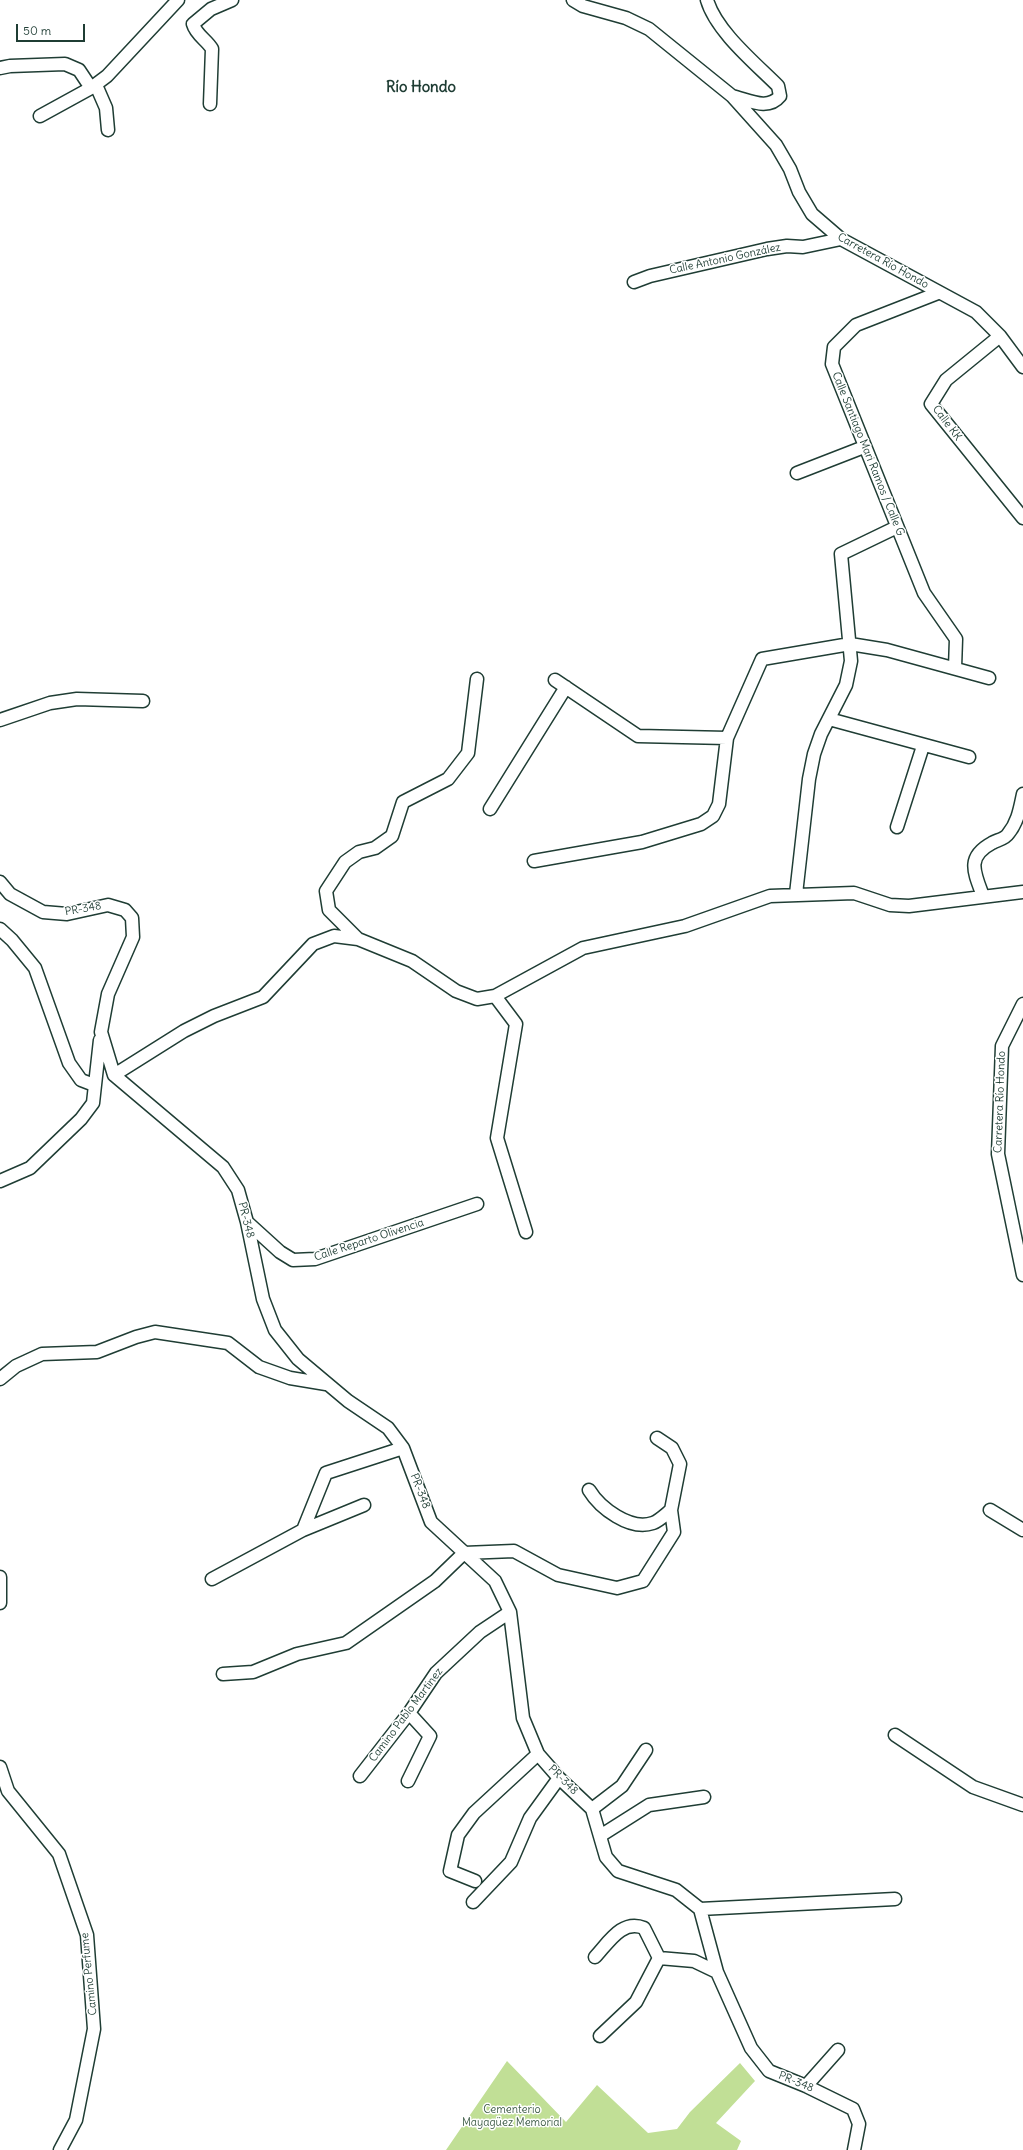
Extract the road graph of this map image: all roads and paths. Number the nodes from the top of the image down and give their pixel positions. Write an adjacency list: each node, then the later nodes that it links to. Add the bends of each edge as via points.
1 (178, 0): 6 (street, via 117,66)
2 (232, 0): 8 (street, via 211,9 193,24 212,50)
3 (573, 0): 7 (street, Carretera Río Hondo, via 583,6 626,18 649,29)
4 (707, 0): 7 (street, via 712,15 736,44 778,86 780,96 769,105)
5 (0, 68): 6 (street, via 65,64 79,70)
6 (93, 86): 9 (street); 10 (street, via 106,108)
7 (732, 96): 11 (street, Carretera Río Hondo, via 776,145 812,214)
8 (210, 104)
9 (40, 116)
10 (108, 130)
11 (841, 239): 12 (street, Calle Antonio González, via 803,247 767,248); 13 (street, Carretera Río Hondo)
12 (634, 282)
13 (934, 290): 14 (street, Carretera Río Hondo, via 976,312); 16 (street, Calle Santiago Mari Ramos / Calle G, via 856,325 834,347 832,364)
14 (1000, 336): 15 (street, Carretera Río Hondo); 18 (street, Calle KK, via 946,380 931,404)
15 (1023, 367)
16 (864, 447): 17 (street); 19 (street, Calle Santiago Mari Ramos / Calle G)
17 (797, 473)
18 (1023, 518)
19 (897, 527): 20 (street, via 841,554); 21 (street, Calle Santiago Mari Ramos / Calle G, via 924,593 956,639)
20 (850, 644): 21 (street, via 887,650); 27 (street, via 851,661 846,685); 29 (street, via 762,659)
21 (955, 668): 22 (street)
22 (989, 678)
23 (477, 680): 41 (street, via 468,753 448,779 403,802 392,836 376,848 359,852 345,862 326,891 329,910)
24 (555, 680): 25 (street)
25 (566, 687): 29 (street, via 638,736); 33 (street)
26 (143, 701): 28 (street, via 77,700 50,703)
27 (829, 719): 30 (street); 38 (street, via 821,734 809,779)
28 (0, 720)
29 (727, 738): 35 (street, via 719,804 713,816 701,824 642,842)
30 (923, 746): 31 (street); 34 (street)
31 (969, 757)
32 (1023, 794): 39 (street, via 1016,822 1007,836 978,852 975,859 976,876)
33 (490, 810)
34 (897, 827)
35 (534, 861)
36 (0, 882): 44 (street, PR-348 / PR-348, via 10,894 44,912 67,914 108,905 125,910 132,918 133,937 108,994)
37 (1023, 892): 39 (street)
38 (796, 894): 39 (street, via 854,893 890,905 909,906); 42 (street, via 770,896 685,926 583,948)
39 (983, 896)
40 (0, 929): 46 (street, via 35,968 69,1063 81,1080)
41 (358, 939): 42 (street, via 412,961 456,991 477,999); 45 (street, via 334,936 313,944 263,997 184,1031)
42 (495, 996): 50 (street, via 516,1024 497,1138)
43 (1023, 1004): 51 (street, Carretera Río Hondo, via 1002,1046 998,1154)
44 (101, 1032): 45 (street, PR-348 / PR-348); 46 (street)
45 (114, 1075): 49 (street, PR-348 / PR-348, via 223,1167 238,1190)
46 (94, 1085): 47 (street, via 93,1103 81,1119 30,1168)
47 (0, 1181)
48 (477, 1204): 49 (street, Calle Reparto Olivencia, via 315,1258 293,1260)
49 (247, 1222): 53 (street, PR-348 / PR-348, via 263,1299 276,1330 298,1359)
50 (526, 1232)
51 (1023, 1275)
52 (0, 1379): 53 (street, via 16,1366 42,1354 97,1352 155,1332 228,1343 259,1367 290,1378)
53 (327, 1384): 55 (street, PR-348 / PR-348, via 388,1428)
54 (657, 1438): 58 (street, via 672,1448 680,1464)
55 (403, 1448): 60 (street, via 326,1473); 62 (street, PR-348 / PR-348, via 431,1522)
56 (589, 1490): 58 (street, via 595,1498 632,1524 653,1523)
57 (364, 1505): 60 (street)
58 (671, 1510): 62 (street, via 674,1532 643,1581 616,1588 558,1575 514,1550)
59 (990, 1510): 61 (street)
60 (303, 1530): 64 (street)
61 (1023, 1530)
62 (464, 1553): 66 (street, PR-348 / PR-348, via 495,1581); 67 (street, via 435,1581 346,1643 297,1654 253,1672)
63 (0, 1577): 65 (street)
64 (212, 1579)
65 (0, 1603)
66 (510, 1612): 68 (street, Camino Pablo Martinez, via 480,1632 436,1673); 71 (street, PR-348 / PR-348, via 523,1718)
67 (223, 1674)
68 (409, 1713): 73 (street, Camino Pablo Martinez); 75 (street, via 430,1736)
69 (895, 1735): 77 (street, via 973,1787)
70 (646, 1750): 78 (street, via 622,1786)
71 (538, 1754): 74 (street, PR-348 / PR-348); 80 (street, via 474,1813 458,1834 450,1871)
72 (0, 1767): 90 (street, Camino Perfume, via 8,1791 60,1854 87,1935 94,2029 76,2120)
73 (360, 1776)
74 (559, 1778): 78 (street, PR-348 / PR-348); 82 (street, via 530,1818 512,1862)
75 (408, 1781)
76 (704, 1797): 79 (street, via 649,1805)
77 (1023, 1805)
78 (592, 1809): 79 (street)
79 (600, 1836): 83 (street, via 606,1857 618,1871 676,1890)
80 (475, 1881)
81 (895, 1899): 83 (street)
82 (473, 1902)
83 (700, 1909): 86 (street, PR-348 / PR-348)
84 (595, 1957): 85 (street, via 621,1928 636,1924 644,1928)
85 (659, 1958): 86 (street, via 694,1961); 87 (street, via 636,2002)
86 (717, 1972): 89 (street, PR-348 / PR-348, via 751,2048 769,2071)
87 (600, 2036)
88 (838, 2050): 89 (street)
89 (806, 2086): 91 (street, PR-348 / PR-348, via 853,2109 859,2124)
90 (60, 2150)
91 (854, 2150)

